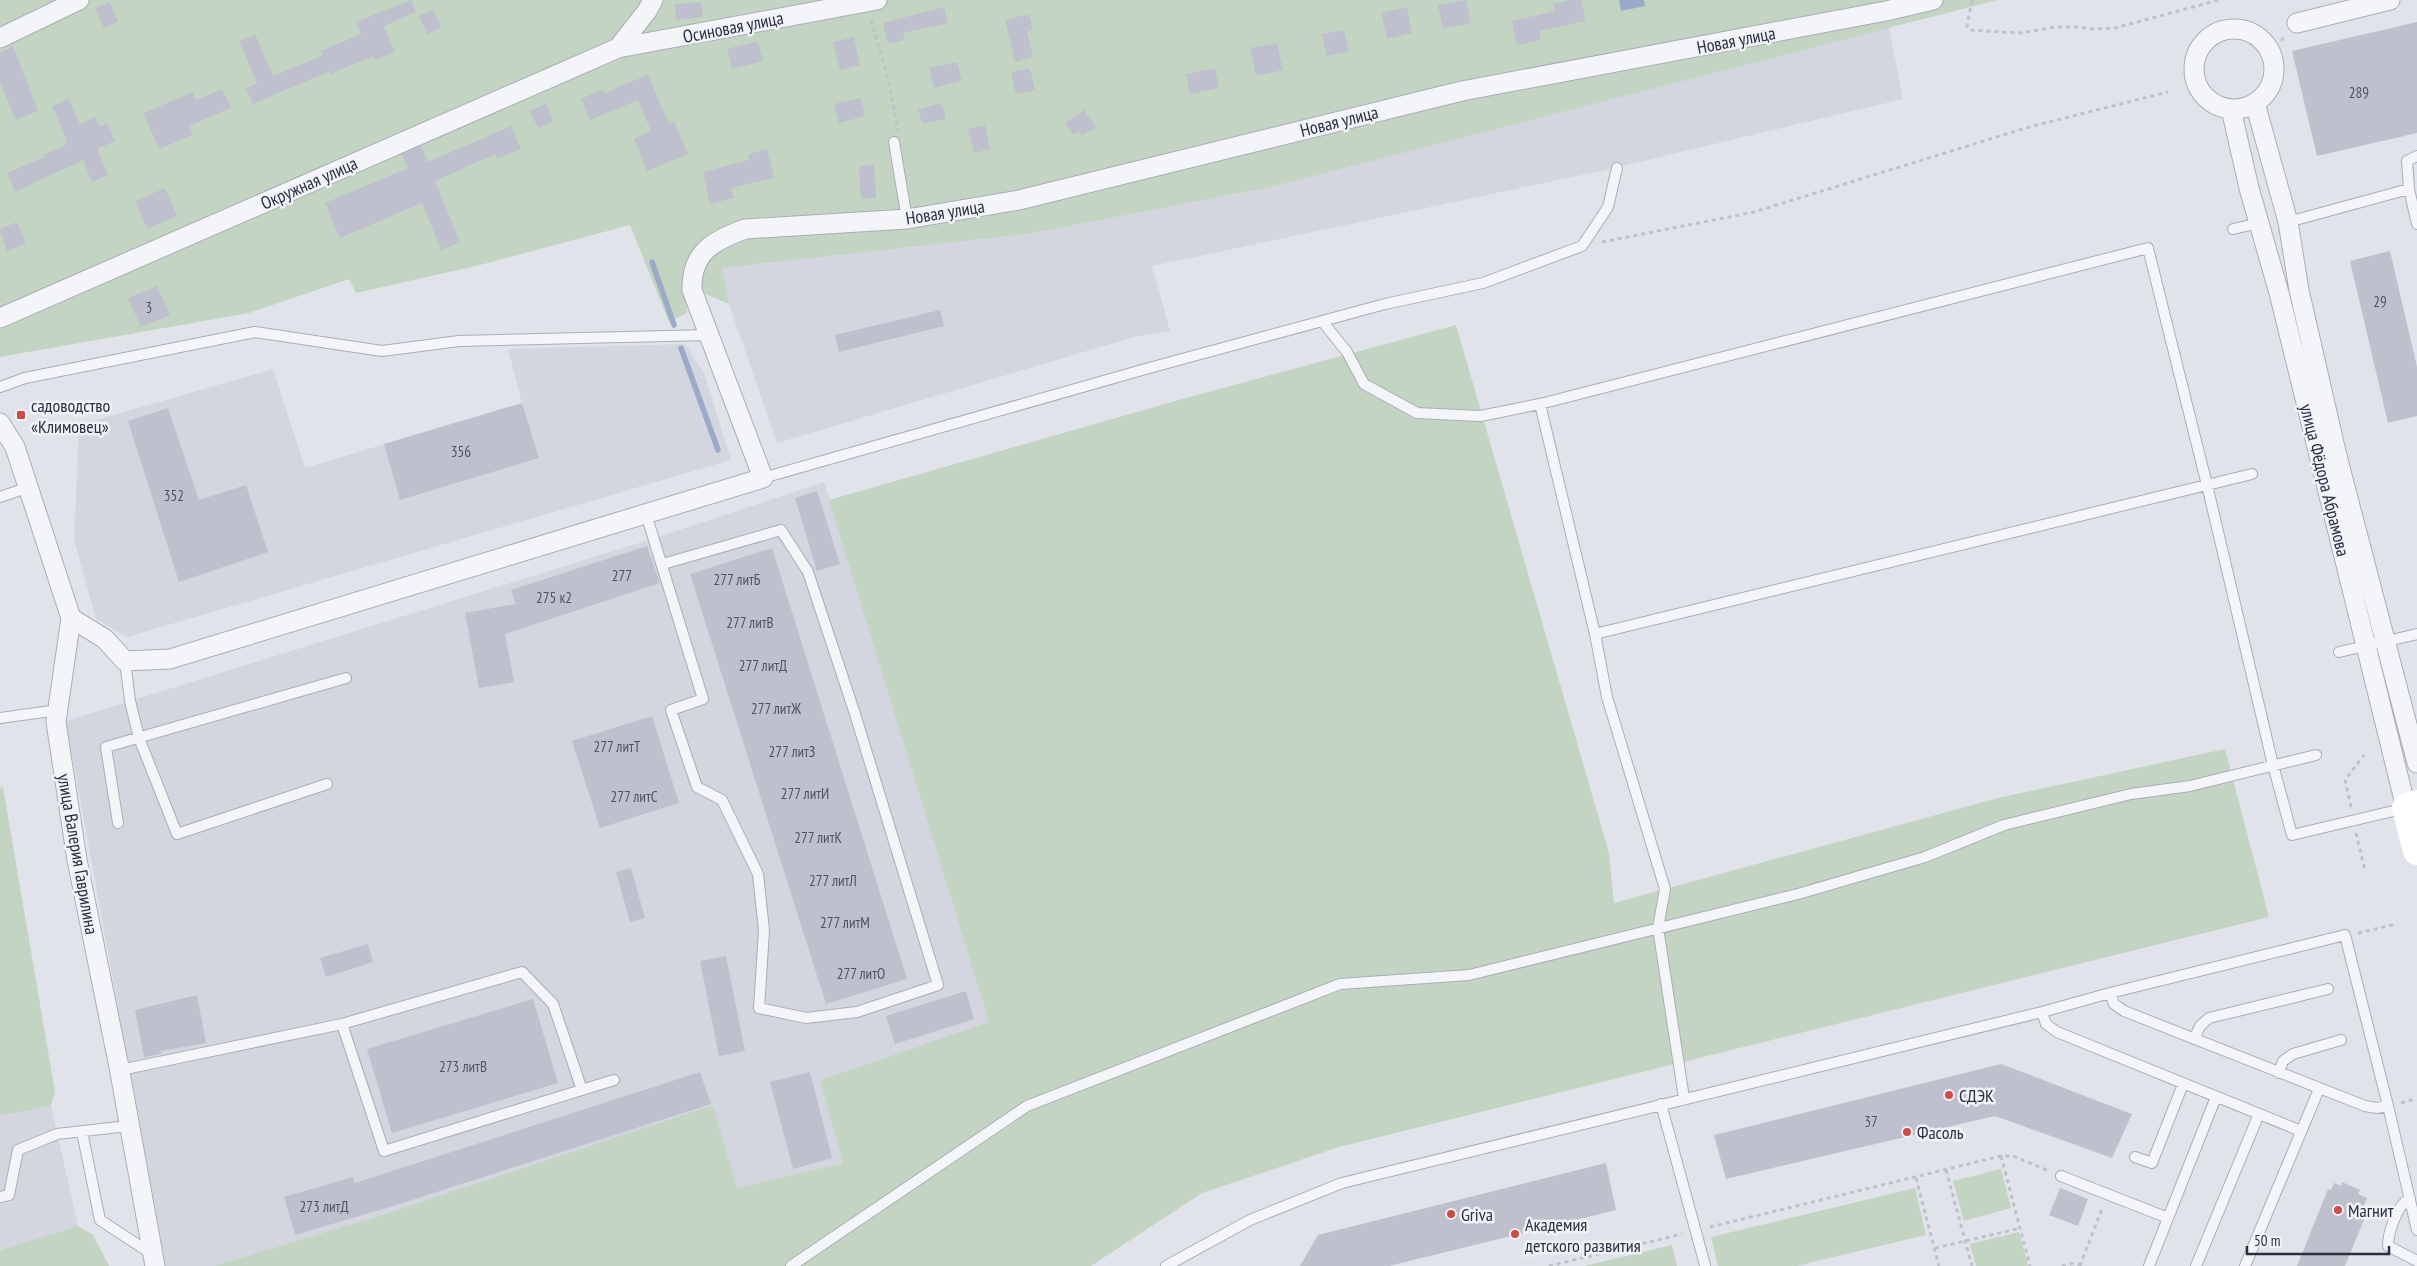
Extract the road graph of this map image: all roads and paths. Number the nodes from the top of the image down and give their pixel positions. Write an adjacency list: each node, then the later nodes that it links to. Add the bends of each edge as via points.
1 (79, 0): 9 (street)
2 (653, 0): 10 (street)
3 (1933, 0): 18 (street, Новая улица, via 1462,91 1019,200)
4 (1972, 0): 5 (path, via 1967,26 1970,30 2021,33 2056,27 2115,28)
5 (2219, 0)
6 (2390, 0): 8 (street)
7 (872, 1): 10 (street, Осиновая улица); 14 (path, via 898,132)
8 (2297, 23)
9 (0, 38)
10 (618, 48): 24 (street, Окружная улица)
11 (2168, 92): 23 (path, via 2029,128 1754,212)
12 (2255, 103): 13 (street); 13 (street, via 2272,81 2274,62 2271,53 2252,33 2224,30 2201,45 2194,62 2194,72 2205,97); 20 (street, улица Фёдора Абрамова)
13 (2231, 109): 19 (street, улица Фёдора Абрамова)
14 (894, 142): 18 (lane)
15 (2417, 156): 17 (lane, via 2407,161)
16 (1617, 168): 23 (lane, via 1608,207)
17 (2409, 189): 20 (lane); 21 (lane)
18 (907, 219): 26 (street, Новая улица, via 745,229 723,238 695,262 691,274 692,290)
19 (2259, 222): 22 (lane); 40 (street, улица Фёдора Абрамова)
20 (2288, 222): 40 (street, улица Фёдора Абрамова, via 2299,290 2338,456)
21 (2417, 224)
22 (2233, 229)
23 (1582, 246): 25 (lane, via 1483,283 1385,304)
24 (0, 318)
25 (1322, 322): 28 (lane, via 1347,352 1364,384 1417,413 1480,416); 31 (lane)
26 (708, 335): 27 (lane, via 459,341 382,351 255,332 25,378); 31 (street, Новая улица)
27 (0, 387)
28 (1540, 404): 32 (lane, via 2148,248); 38 (lane)
29 (0, 423): 33 (street, улица Валерия Гаврилина, via 15,447)
30 (2252, 474): 32 (lane)
31 (763, 478): 35 (street)
32 (2207, 485): 38 (lane); 49 (lane)
33 (29, 487): 34 (lane); 37 (street, улица Валерия Гаврилина)
34 (0, 497)
35 (646, 514): 36 (lane); 42 (street, via 170,660)
36 (662, 564): 36 (lane, via 703,699 671,710 697,787 722,800 758,874 764,930 760,1008 806,1018 857,1012 938,985 808,572 781,530)
37 (71, 618): 42 (street, via 105,639); 44 (street, улица Валерия Гаврилина)
38 (1595, 634): 54 (lane, via 1606,697 1665,889)
39 (2417, 634): 40 (lane)
40 (2375, 644): 41 (lane); 48 (street, улица Фёдора Абрамова); 52 (street, улица Фёдора Абрамова)
41 (2338, 652)
42 (125, 661): 46 (lane)
43 (346, 678): 46 (lane)
44 (58, 710): 45 (lane); 62 (street, улица Валерия Гаврилина, via 56,722 77,860)
45 (0, 718)
46 (139, 738): 50 (lane, via 177,834); 51 (lane, via 106,747)
47 (2316, 755): 49 (lane)
48 (2417, 763)
49 (2273, 765): 52 (lane, via 2292,835 2333,825); 54 (lane, via 2190,786 2131,794 2004,825 1925,857 1798,894)
50 (327, 784)
51 (118, 823)
52 (2414, 825)
53 (2397, 924): 55 (path)
54 (1658, 928): 69 (lane); 93 (lane, via 1469,975 1340,984 1027,1106)
55 (2345, 936): 57 (lane); 71 (lane)
56 (2328, 989): 60 (lane, via 2209,1018 2200,1026)
57 (2110, 993): 58 (lane); 60 (lane, via 2114,1004 2124,1011)
58 (2042, 1012): 65 (lane, via 2046,1024 2057,1032); 69 (lane)
59 (342, 1024): 62 (lane); 67 (lane, via 522,972 553,1004); 67 (lane, via 384,1151)
60 (2194, 1039): 63 (lane)
61 (2341, 1040): 63 (lane, via 2293,1054 2283,1061)
62 (119, 1068): 73 (street, улица Валерия Гаврилина)
63 (2278, 1072): 66 (lane)
64 (614, 1080): 67 (lane)
65 (2183, 1084): 68 (lane); 77 (lane, via 2152,1163)
66 (2319, 1089): 71 (lane, via 2365,1106); 74 (lane)
67 (582, 1090)
68 (2216, 1097): 72 (lane); 84 (lane)
69 (1684, 1098): 70 (lane)
70 (1661, 1104): 87 (lane); 94 (lane, via 1342,1183 1250,1220)
71 (2388, 1106): 83 (lane)
72 (2259, 1114): 74 (lane); 102 (lane)
73 (128, 1126): 75 (lane); 90 (street, улица Валерия Гаврилина)
74 (2301, 1131): 103 (lane)
75 (82, 1132): 82 (lane, via 58,1134 18,1150 9,1195); 90 (lane, via 100,1220)
76 (2001, 1156): 78 (path); 79 (path, via 2013,1156); 85 (path)
77 (2135, 1157)
78 (1946, 1170): 80 (path); 88 (path)
79 (2062, 1176): 81 (lane)
80 (1916, 1178): 87 (path); 89 (path)
81 (2108, 1194): 84 (lane); 100 (path)
82 (0, 1197)
83 (2410, 1199): 86 (lane); 91 (lane, via 2402,1205 2388,1238 2388,1246)
84 (2168, 1218): 101 (lane)
85 (2021, 1228): 88 (path); 98 (path)
86 (2417, 1230)
87 (1695, 1231): 92 (lane); 95 (path)
88 (1965, 1241): 89 (path); 97 (path)
89 (1935, 1248): 96 (path)
90 (154, 1260)
91 (2417, 1260)
92 (1705, 1265)
93 (791, 1266)
94 (1166, 1266)
95 (1548, 1266)
96 (1939, 1266)
97 (1972, 1266)
98 (2030, 1266)
99 (2062, 1266): 100 (path, via 2074,1263)
100 (2081, 1266)
101 (2149, 1266)
102 (2196, 1266)
103 (2245, 1266)

